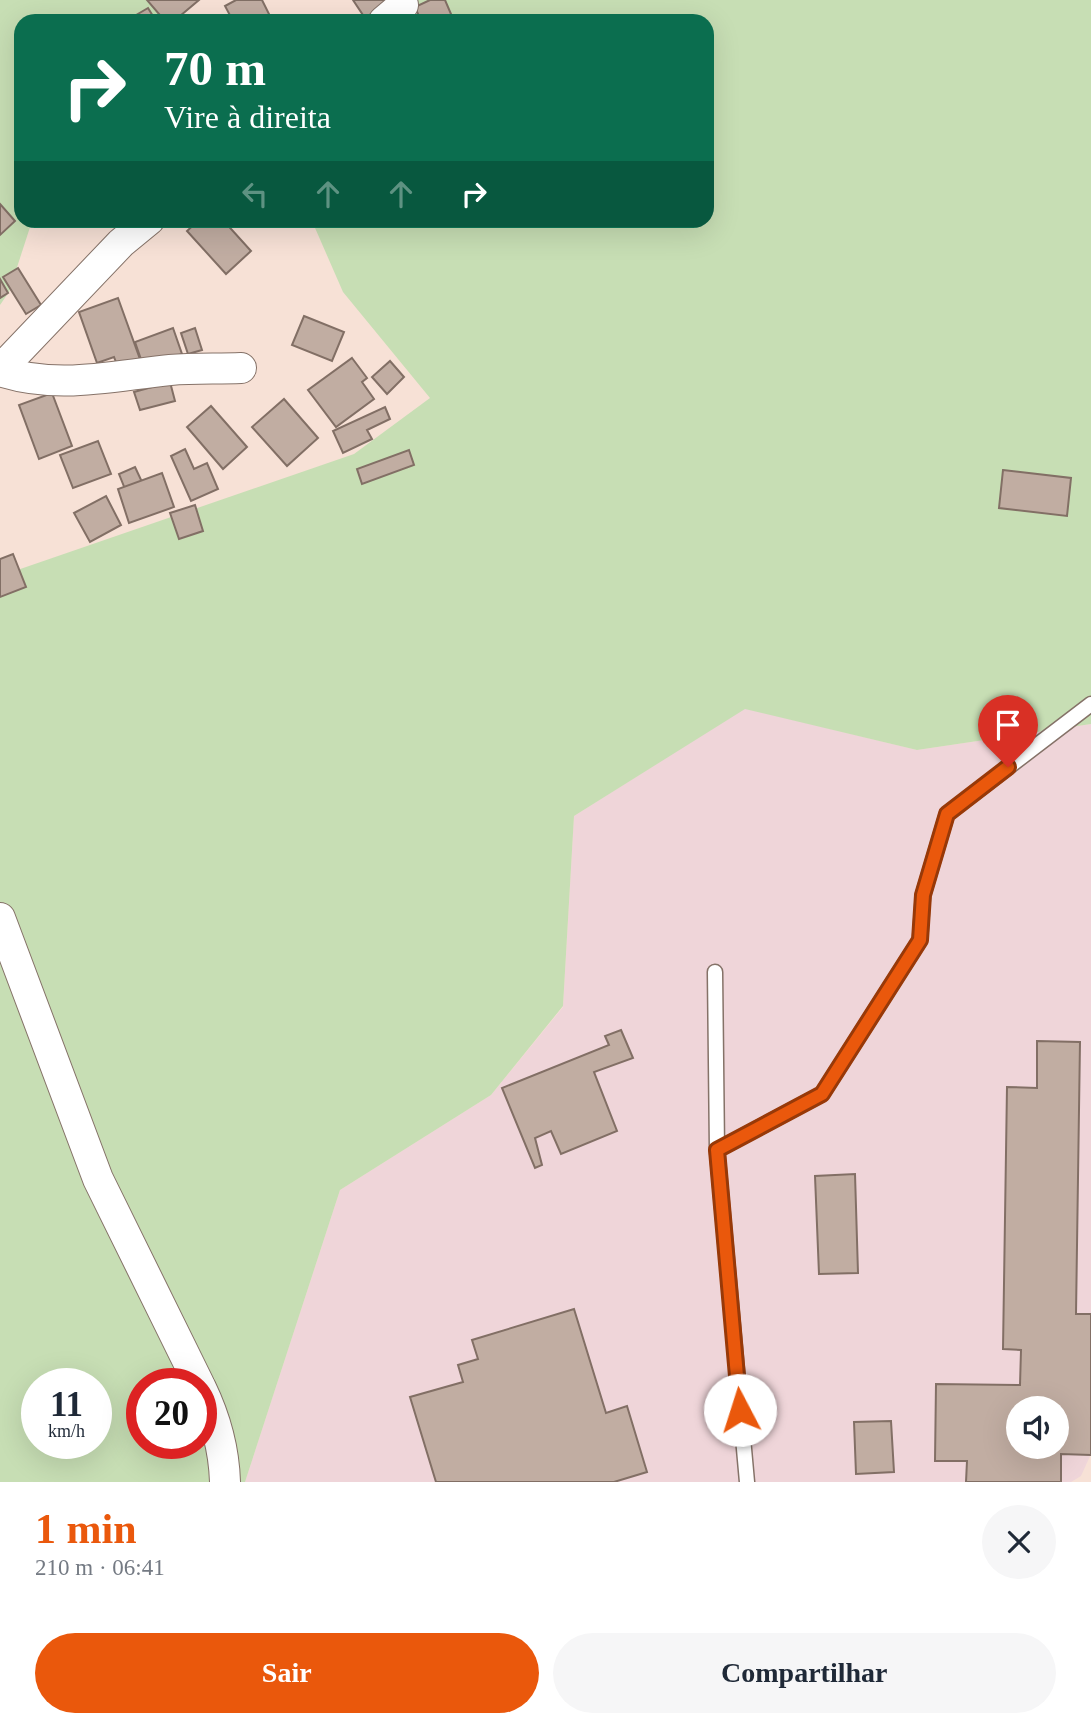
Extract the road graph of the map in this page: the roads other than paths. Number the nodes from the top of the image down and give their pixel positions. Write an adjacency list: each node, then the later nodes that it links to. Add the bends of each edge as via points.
1 (139, 228): 3 (street)
2 (240, 368): 3 (street, via 171,370 62,383)
3 (0, 371)
4 (1091, 704): 7 (lane, via 947,814 923,895 920,940 822,1094)
5 (0, 918): 8 (street, via 98,1179)
6 (715, 972): 7 (lane)
7 (717, 1150): 11 (lane)
8 (191, 1368)
9 (217, 1424): 10 (street)
10 (225, 1482)
11 (747, 1482)

